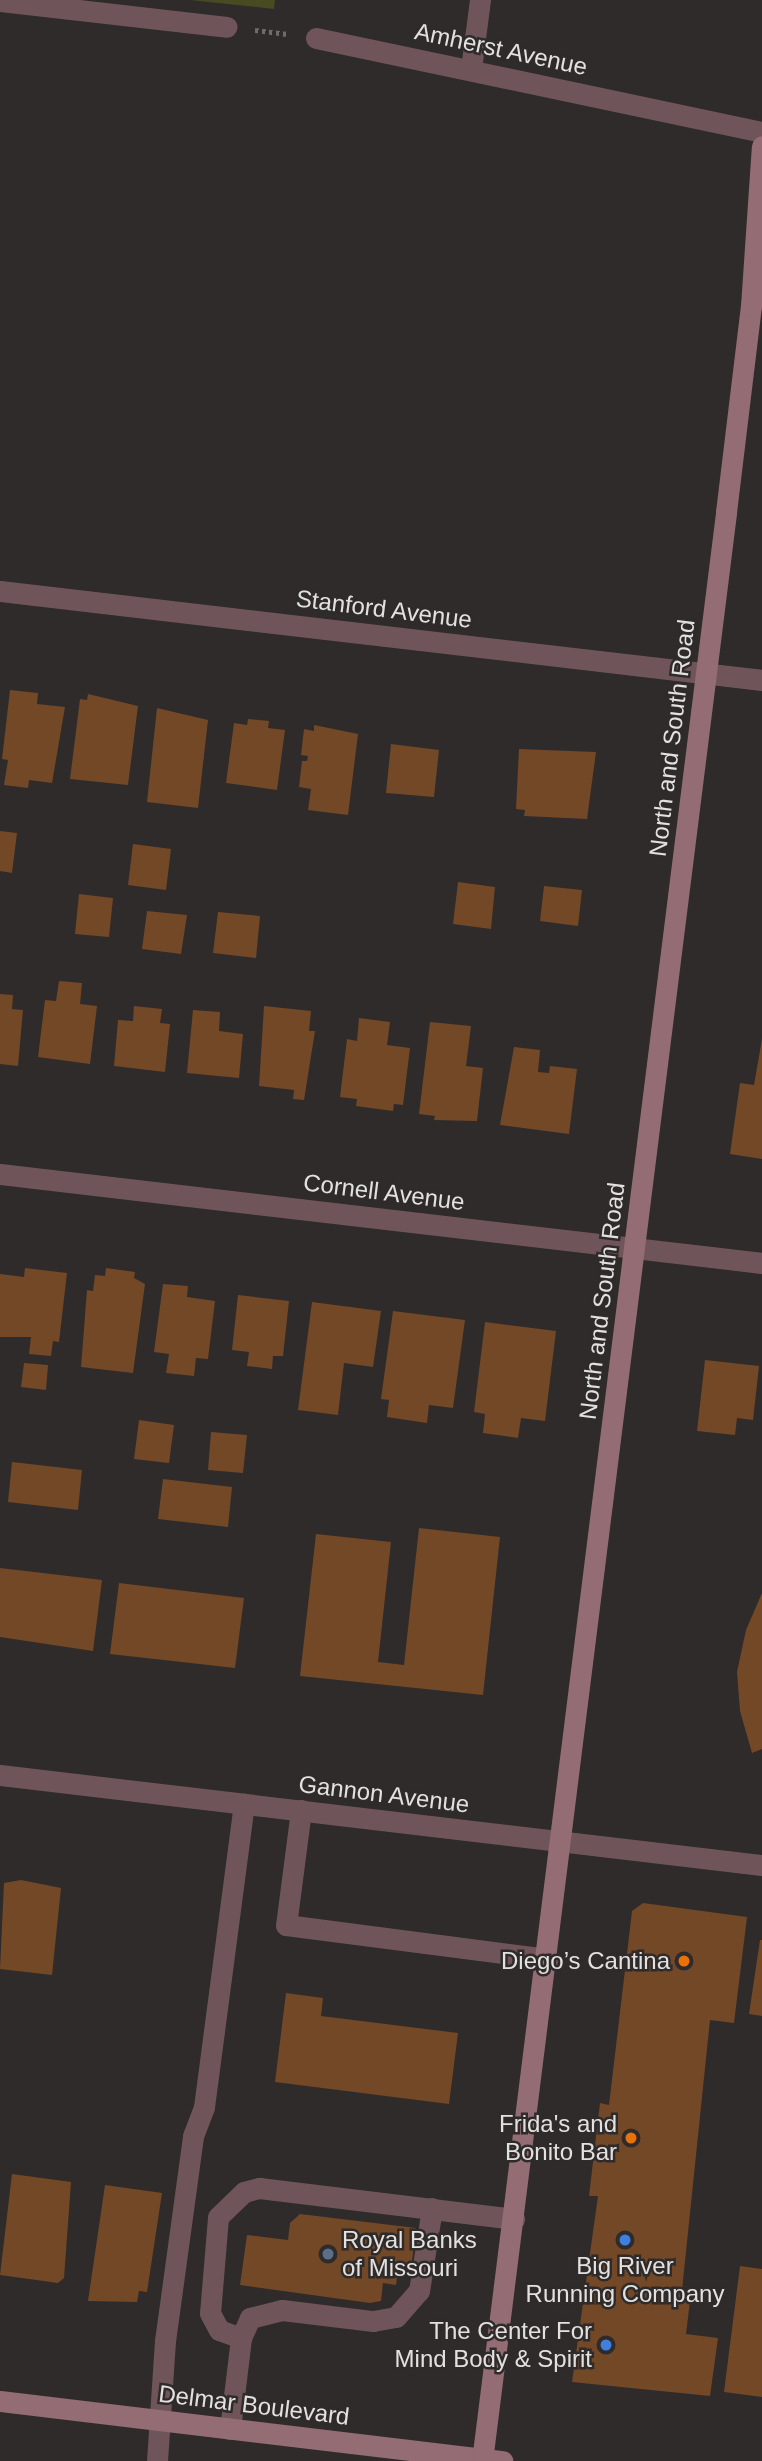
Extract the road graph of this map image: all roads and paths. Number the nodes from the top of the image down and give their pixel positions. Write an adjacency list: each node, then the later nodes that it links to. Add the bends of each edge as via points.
1 (480, 0): 5 (street)
2 (0, 1): 3 (street)
3 (227, 27): 4 (path)
4 (316, 38): 5 (street, Amherst Avenue)
5 (471, 69): 6 (street, Amherst Avenue)
6 (762, 132)
7 (762, 146): 9 (street, North and South Road, via 751,306)
8 (0, 591): 9 (street, Stanford Avenue)
9 (707, 672): 10 (street, Stanford Avenue); 12 (street, North and South Road)
10 (762, 680)
11 (0, 1174): 12 (street, Cornell Avenue)
12 (634, 1248): 13 (street, Cornell Avenue); 17 (street, North and South Road)
13 (762, 1263)
14 (0, 1775): 15 (street, Gannon Avenue)
15 (244, 1804): 16 (street, Gannon Avenue); 24 (street, via 204,2107 193,2136 165,2340)
16 (301, 1810): 17 (street, Gannon Avenue); 19 (street, via 286,1925)
17 (562, 1841): 18 (street, Gannon Avenue); 19 (street, North and South Road)
18 (762, 1865)
19 (548, 1959): 21 (street, North and South Road)
20 (432, 2208): 21 (street); 22 (street, via 419,2291 396,2317 373,2321 282,2310 260,2312 250,2318); 22 (street, via 259,2188 228,2203 218,2217 210,2313 219,2330)
21 (514, 2219): 26 (street, North and South Road)
22 (242, 2339): 25 (street)
23 (0, 2401): 24 (street, Delmar Boulevard)
24 (162, 2421): 25 (street, Delmar Boulevard); 27 (street)
25 (230, 2429): 26 (street, Delmar Boulevard)
26 (489, 2460)
27 (157, 2461)

